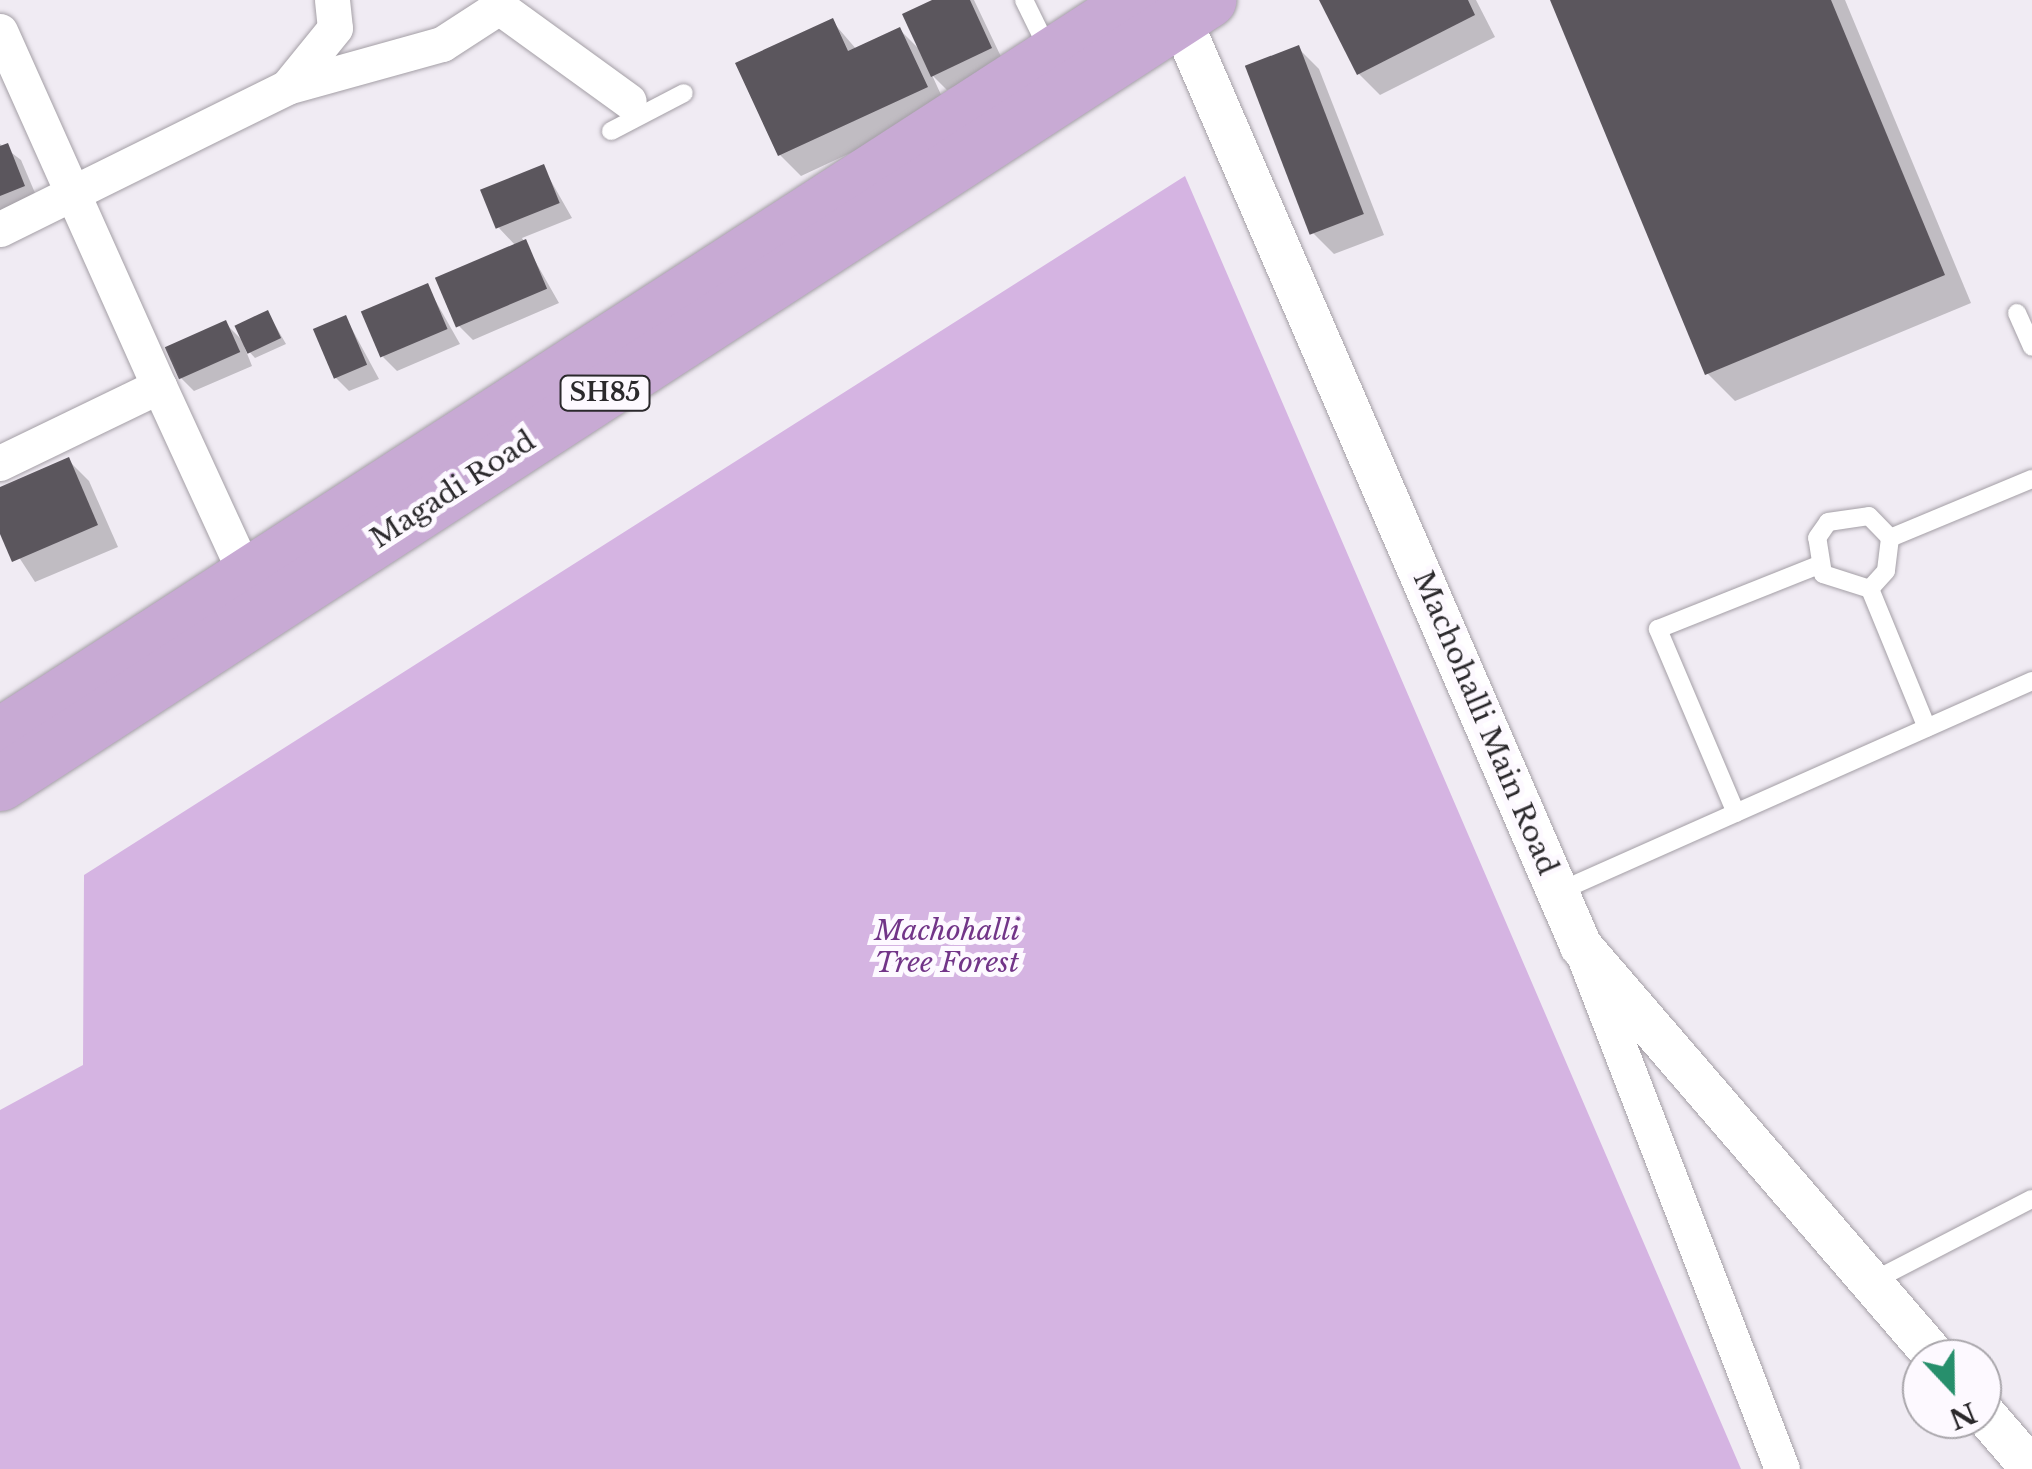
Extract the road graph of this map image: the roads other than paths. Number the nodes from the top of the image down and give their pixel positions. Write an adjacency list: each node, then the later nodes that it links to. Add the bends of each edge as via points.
1 (332, 0): 6 (street, via 335,28)
2 (1024, 0): 5 (lane)
3 (1175, 4): 5 (main road, Magadi Road / SH85); 23 (main road, Magadi Road / SH85); 25 (street, Machohalli Main Road)
4 (0, 31): 9 (street)
5 (1051, 56): 18 (main road, Magadi Road / SH85)
6 (287, 87): 8 (street, via 442,44 499,7); 9 (street)
7 (684, 94): 8 (lane)
8 (626, 117)
9 (73, 194): 10 (street); 13 (street)
10 (0, 229)
11 (2016, 313): 12 (lane)
12 (2032, 347)
13 (159, 386): 14 (street); 18 (street)
14 (0, 463)
15 (2032, 480): 16 (lane)
16 (1890, 538): 17 (lane, via 1868,516 1846,514 1817,538); 19 (lane, via 1886,571)
17 (1819, 565): 19 (lane, via 1842,585); 24 (lane, via 1658,630)
18 (246, 576): 22 (main road, Magadi Road / SH85)
19 (1870, 588): 21 (lane)
20 (2032, 681): 21 (lane)
21 (1927, 728): 24 (lane)
22 (0, 734)
23 (0, 783)
24 (1736, 813): 25 (lane)
25 (1558, 892): 26 (street, Machohalli Main Road)
26 (1580, 946): 28 (street, Machohalli Main Road); 31 (street)
27 (2032, 1199): 28 (lane)
28 (1871, 1282): 29 (street, Machohalli Main Road)
29 (1921, 1339)
30 (2002, 1434): 32 (street)
31 (1782, 1469)
32 (2032, 1469)

